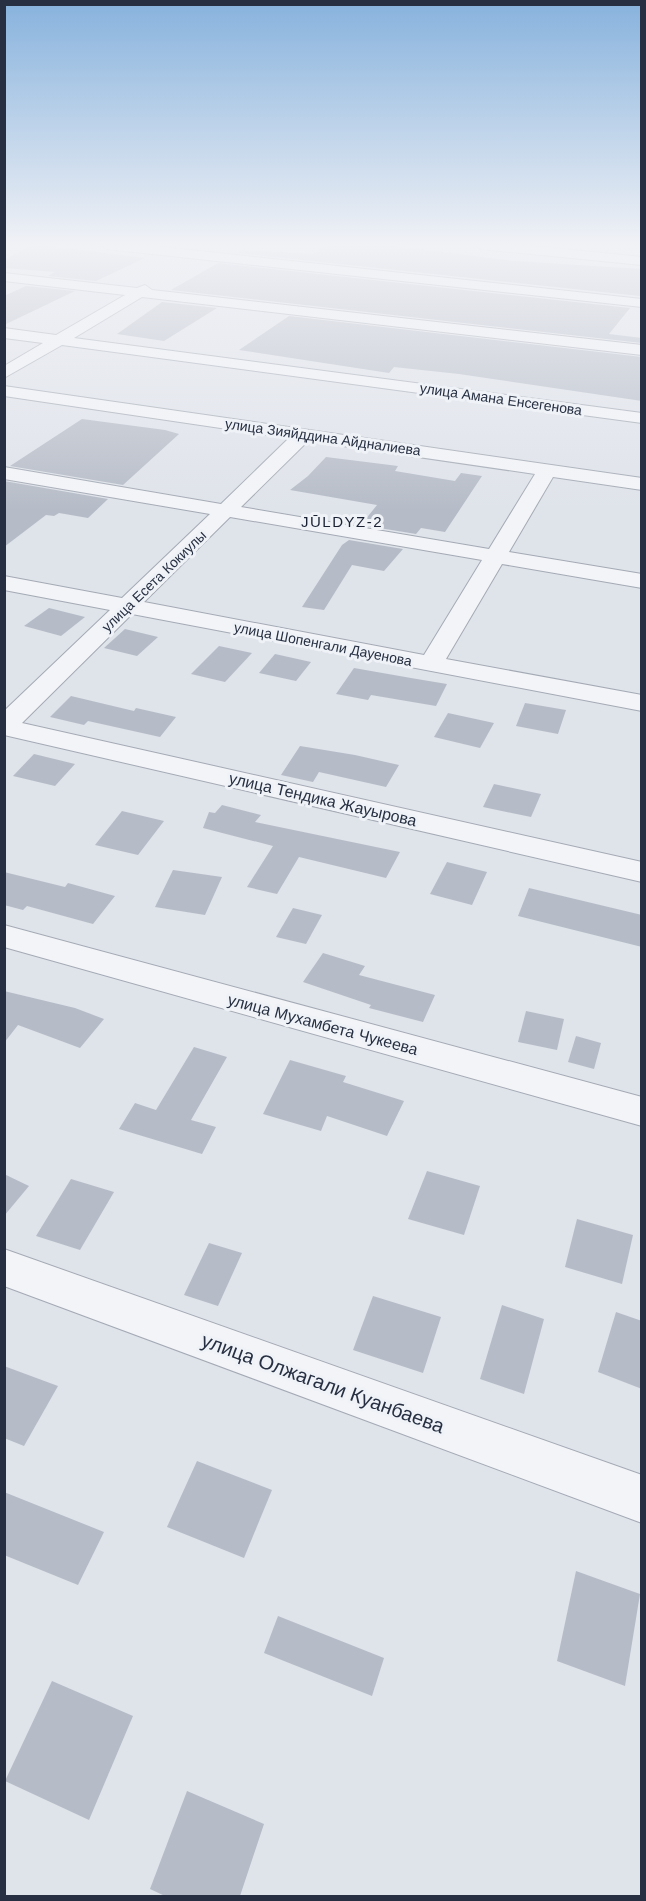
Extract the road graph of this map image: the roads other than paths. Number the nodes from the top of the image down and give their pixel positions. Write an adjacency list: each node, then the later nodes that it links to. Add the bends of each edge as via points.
1 (10, 334): 4 (street, улица Амана Енсегенова)
2 (69, 334): 4 (street)
3 (501, 334): 5 (street)
4 (59, 340): 6 (street); 8 (street, улица Амана Енсегенова)
5 (642, 350)
6 (4, 373)
7 (4, 391): 9 (street, улица Зияйддина Айдналиева)
8 (642, 418)
9 (303, 435): 10 (street, улица Зияйддина Айдналиева); 13 (street, улица Есета Кокиулы)
10 (547, 470): 12 (street, улица Зияйддина Айдналиева); 14 (street)
11 (4, 473): 13 (street)
12 (642, 484)
13 (227, 509): 14 (street); 17 (street, улица Есета Кокиулы)
14 (495, 558): 15 (street); 18 (street)
15 (642, 581)
16 (4, 583): 17 (street, улица Шопенгали Дауенова)
17 (126, 607): 18 (street, улица Шопенгали Дауенова); 20 (street, улица Есета Кокиулы)
18 (431, 664): 19 (street, улица Шопенгали Дауенова)
19 (642, 703)
20 (4, 726): 21 (street, улица Тендика Жауырова)
21 (642, 872)
22 (4, 936): 23 (street, улица Мухамбета Чукеева)
23 (642, 1112)
24 (4, 1267): 25 (street, улица Олжагали Куанбаева)
25 (642, 1499)

